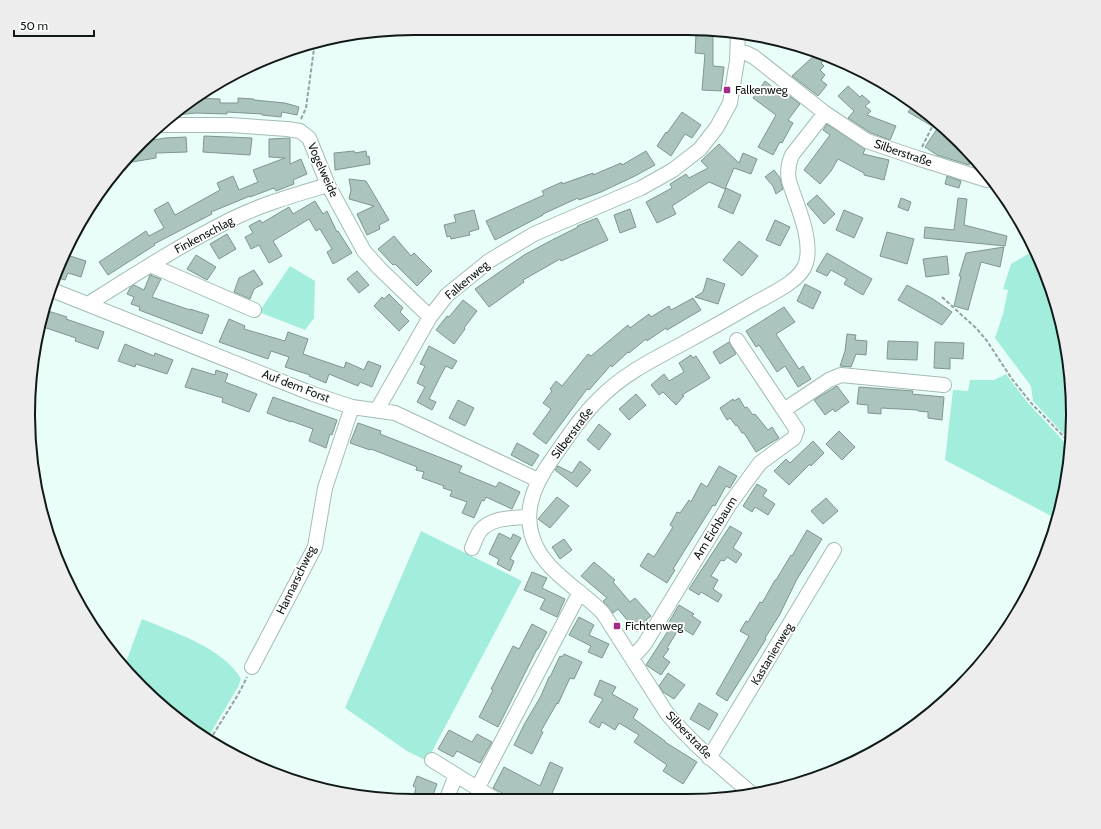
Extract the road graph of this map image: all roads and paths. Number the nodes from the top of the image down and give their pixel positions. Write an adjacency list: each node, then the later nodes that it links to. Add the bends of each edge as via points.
1 (738, 38): 3 (street)
2 (314, 49): 7 (path, via 306,108)
3 (738, 53): 4 (street, Silberstraße, via 754,57); 16 (street, Falkenweg, via 730,103 718,127 700,149 673,170 641,188 534,234 489,261 447,295)
4 (825, 113): 8 (street, Silberstraße, via 867,141); 23 (street, Silberstraße, via 788,163 789,181 807,244 806,264 800,273 781,289 626,376 598,399)
5 (169, 125): 7 (street, via 230,125)
6 (933, 125): 8 (path)
7 (295, 130): 10 (street, Vogelweide, via 309,138)
8 (917, 158): 9 (street, Silberstraße)
9 (985, 179)
10 (328, 185): 11 (street, Finkenschlag, via 282,199 229,221); 16 (street, Vogelweide, via 364,250)
11 (150, 265): 14 (street, Finkenschlag); 15 (street)
12 (56, 291): 14 (street, Auf dem Forst)
13 (942, 297): 22 (path, via 977,329 1032,404)
14 (88, 304): 19 (street, Auf dem Forst)
15 (254, 310)
16 (430, 317): 20 (street, Falkenweg)
17 (737, 340): 21 (street, Am Eichbaum)
18 (944, 385): 21 (street, via 841,374)
19 (352, 407): 20 (street, Auf dem Forst); 29 (street, Hannarschweg, via 325,488 315,547)
20 (377, 410): 23 (street, Auf dem Forst, via 395,413)
21 (784, 410): 28 (street, Am Eichbaum, via 797,430 794,438 760,463 729,505 644,645)
22 (1065, 438)
23 (538, 480): 24 (street, Silberstraße)
24 (528, 517): 25 (street, via 506,518 490,523 481,530); 27 (street, Silberstraße, via 538,551 554,570)
25 (472, 548)
26 (834, 550): 31 (street, Kastanienweg)
27 (580, 592): 28 (street, Silberstraße, via 603,613); 34 (street)
28 (632, 658): 31 (street, Silberstraße, via 666,712)
29 (252, 667): 30 (path, via 241,691)
30 (213, 735)
31 (709, 758): 35 (street, Silberstraße)
32 (432, 760): 33 (street)
33 (456, 775): 34 (street); 36 (street)
34 (477, 789): 37 (street)
35 (746, 789)
36 (449, 794)
37 (486, 794)

